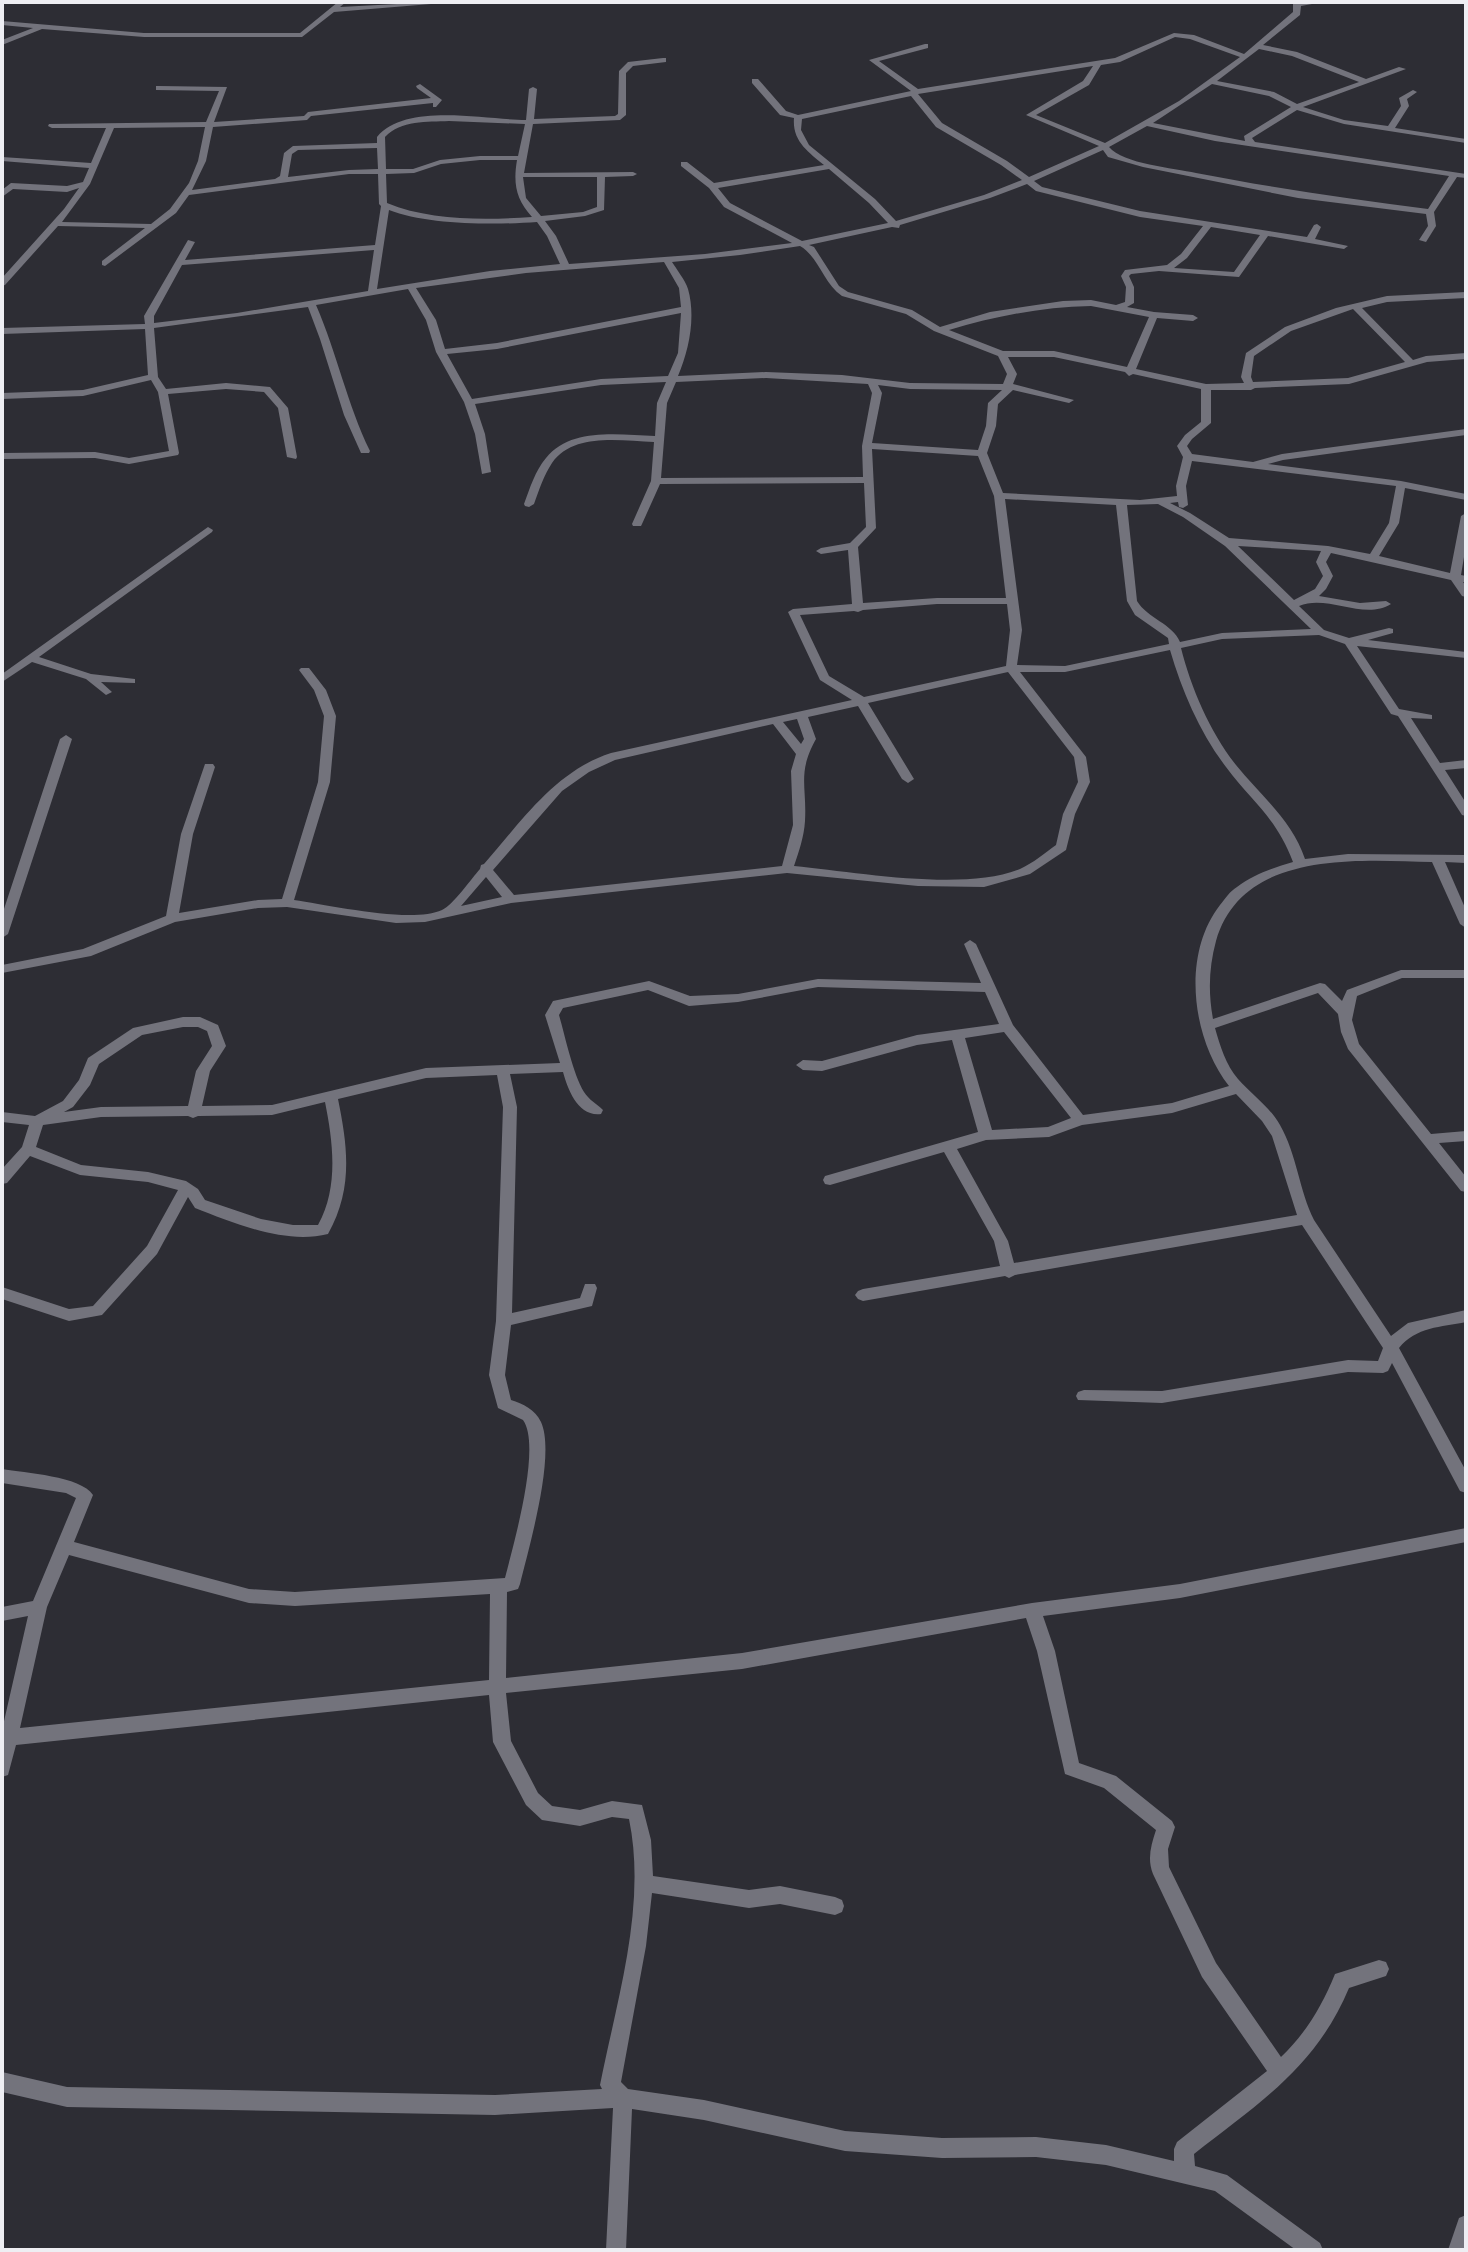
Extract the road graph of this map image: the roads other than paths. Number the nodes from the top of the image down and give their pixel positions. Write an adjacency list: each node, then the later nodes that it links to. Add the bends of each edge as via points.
1 (342, 2): 5 (street)
2 (431, 2): 5 (street)
3 (1319, 2): 4 (street)
4 (1297, 3): 10 (street, via 1297,13)
5 (332, 10): 7 (street, via 302,35 144,35)
6 (2, 23): 7 (street)
7 (39, 28): 8 (street)
8 (2, 43)
9 (925, 46): 22 (street, via 873,60)
10 (1256, 46): 11 (street); 16 (street, via 1294,54)
11 (1244, 56): 13 (street, via 1174,35 1137,54); 17 (street)
12 (663, 60): 27 (street, via 631,64 622,73 622,115 617,118)
13 (1100, 61): 22 (street); 36 (street, via 1086,83 1030,115)
14 (1402, 69): 16 (street)
15 (755, 81): 25 (street, via 783,113)
16 (1364, 81): 24 (street)
17 (1213, 82): 24 (street, via 1271,94); 28 (street)
18 (420, 86): 23 (street)
19 (159, 88): 29 (street, via 223,87)
20 (533, 89): 27 (street)
21 (1413, 92): 32 (street, via 1403,98 1405,106)
22 (915, 93): 25 (street); 48 (street, via 939,125)
23 (438, 100): 26 (street); 29 (street)
24 (1297, 107): 32 (street); 34 (street, via 1247,138)
25 (798, 117): 41 (street, via 797,130 806,146)
26 (431, 120): 27 (street); 35 (street, via 385,129)
27 (532, 122): 37 (street)
28 (1148, 124): 34 (street); 36 (street)
29 (209, 125): 31 (street); 52 (street, via 202,161)
30 (52, 126): 31 (street)
31 (111, 126): 40 (street)
32 (1390, 130): 33 (street)
33 (1466, 141)
34 (1251, 142): 46 (street)
35 (382, 145): 42 (street); 49 (street, via 296,148 288,153 284,177)
36 (1106, 146): 48 (street); 55 (street, via 1111,155 1175,171 1298,195)
37 (521, 158): 42 (street); 44 (street)
38 (2, 159): 40 (street)
39 (684, 164): 51 (street)
40 (92, 166): 50 (street)
41 (832, 166): 51 (street); 60 (street)
42 (383, 170): 49 (street); 54 (street)
43 (633, 174): 45 (street)
44 (523, 175): 45 (street); 56 (street, via 520,192)
45 (601, 175): 56 (street, via 601,208)
46 (1454, 175): 47 (street); 55 (street)
47 (1466, 176)
48 (1033, 182): 58 (street, via 1039,189 1110,208); 60 (street)
49 (275, 183): 52 (street)
50 (86, 184): 53 (street, via 67,189 11,186); 57 (street)
51 (712, 186): 66 (street, via 727,205)
52 (186, 193): 59 (street, via 163,222)
53 (2, 194)
54 (385, 207): 56 (street, via 440,218); 68 (street)
55 (1430, 212): 63 (street, via 1432,226)
56 (540, 219): 72 (street)
57 (58, 224): 59 (street); 74 (street)
58 (1209, 224): 62 (street); 73 (street, via 1184,256)
59 (149, 226): 70 (street)
60 (896, 226): 66 (street)
61 (1317, 227): 64 (street)
62 (1265, 234): 64 (street); 73 (street, via 1236,275)
63 (1423, 240)
64 (1310, 241): 67 (street)
65 (191, 242): 71 (street)
66 (797, 244): 69 (street); 85 (street, via 811,249 845,294 909,312)
67 (1344, 246)
68 (379, 247): 71 (street); 76 (street)
69 (666, 258): 72 (street); 81 (street, via 683,288)
70 (105, 263)
71 (180, 263): 84 (street, via 149,316)
72 (565, 265): 75 (street)
73 (1158, 270): 80 (street, via 1128,272 1129,303)
74 (2, 283)
75 (411, 287): 76 (street); 87 (street, via 431,320)
76 (372, 293): 78 (street)
77 (1466, 295): 79 (street)
78 (310, 302): 84 (street); 105 (street)
79 (1355, 306): 90 (street); 97 (street, via 1288,329 1249,355 1246,377)
80 (1119, 307): 82 (street); 85 (street, via 1091,303 1028,308)
81 (686, 309): 87 (street); 93 (street, via 683,353)
82 (1154, 315): 83 (street); 91 (street)
83 (1193, 318)
84 (150, 326): 86 (street); 92 (street)
85 (943, 329): 88 (street)
86 (2, 331)
87 (441, 352): 101 (street)
88 (1002, 354): 91 (street, via 1054,354); 95 (street, via 1012,374 1007,386)
89 (1466, 356): 90 (street)
90 (1411, 363): 97 (street, via 1349,381)
91 (1129, 373): 96 (street)
92 (153, 377): 98 (street); 99 (street, via 83,393)
93 (674, 377): 94 (street, via 803,376); 101 (street); 103 (street, via 662,403)
94 (873, 384): 95 (street); 104 (street, via 877,393)
95 (1012, 387): 100 (street); 106 (street, via 993,403)
96 (1206, 387): 97 (street); 109 (street, via 1206,423 1182,446)
97 (1251, 387)
98 (163, 392): 107 (street, via 174,453 129,461 95,455); 108 (street, via 226,386 267,389 283,408)
99 (2, 396)
100 (1069, 400)
101 (469, 402): 111 (street)
102 (1466, 432): 110 (street)
103 (657, 439): 113 (street); 122 (street, via 598,439 565,446 551,457)
104 (867, 446): 106 (street); 112 (street)
105 (365, 451)
106 (982, 453): 116 (street)
107 (2, 456)
108 (292, 457)
109 (1188, 457): 110 (street); 115 (street)
110 (1249, 466): 114 (street)
111 (486, 472)
112 (870, 480): 113 (street); 127 (street, via 871,528)
113 (656, 481): 125 (street)
114 (1401, 484): 117 (street); 131 (street, via 1394,523)
115 (1181, 486): 118 (street); 120 (street)
116 (999, 496): 119 (street); 135 (street)
117 (1466, 497)
118 (1181, 499): 121 (street); 123 (street)
119 (1121, 502): 120 (street); 142 (street, via 1132,601 1139,613 1173,637)
120 (1140, 503): 121 (street)
121 (1162, 503): 123 (street)
122 (529, 504)
123 (1186, 513): 129 (street)
124 (1466, 516): 132 (street)
125 (637, 524)
126 (208, 530): 144 (street)
127 (853, 546): 130 (street); 138 (street)
128 (1328, 549): 129 (street); 131 (street); 134 (street, via 1321,562 1326,585)
129 (1248, 550): 137 (street)
130 (821, 551)
131 (1374, 556): 132 (street)
132 (1460, 578): 133 (street)
133 (1466, 594)
134 (1310, 598): 136 (street, via 1360,606); 137 (street)
135 (1012, 601): 138 (street); 145 (street, via 1016,650)
136 (1386, 604)
137 (1291, 605): 140 (street)
138 (858, 609): 151 (street, via 793,612 824,678)
139 (1389, 631): 141 (street)
140 (1320, 632): 141 (street); 142 (street, via 1222,636)
141 (1349, 642): 143 (street); 152 (street, via 1391,708)
142 (1174, 645): 145 (street, via 1065,669); 165 (street, via 1179,668 1229,763 1294,840)
143 (1466, 655)
144 (30, 658): 147 (street); 148 (street)
145 (1011, 668): 151 (street); 167 (street, via 1080,757 1084,782 1062,847 1026,871 984,883)
146 (305, 670): 169 (street, via 330,716 324,782)
147 (90, 677): 149 (street); 150 (street)
148 (2, 679)
149 (131, 681)
150 (106, 692)
151 (860, 700): 153 (street); 161 (street)
152 (1403, 715): 154 (street); 160 (street)
153 (802, 717): 155 (street); 157 (street, via 810,739)
154 (1428, 717)
155 (776, 721): 157 (street); 166 (street, via 611,757 585,769 558,788)
156 (66, 739): 173 (street)
157 (801, 752): 167 (street, via 794,780 799,820)
158 (1466, 764): 160 (street)
159 (209, 767): 171 (street, via 187,834)
160 (1437, 767): 162 (street)
161 (908, 779)
162 (1466, 812)
163 (1437, 859): 164 (street); 165 (street); 172 (street)
164 (1466, 859)
165 (1299, 861): 179 (street, via 1251,881 1226,903 1206,942)
166 (485, 868): 168 (street); 170 (street)
167 (787, 869): 168 (street)
168 (511, 899): 170 (street)
169 (287, 903): 170 (street, via 396,919); 171 (street)
170 (448, 913)
171 (172, 918): 175 (street, via 86,953)
172 (1466, 924)
173 (2, 934)
174 (970, 944): 177 (street)
175 (2, 969)
176 (1466, 974): 178 (street, via 1401,974 1352,993)
177 (990, 988): 180 (street); 183 (street, via 818,983 689,1001 649,985 558,1004 552,1015)
178 (1343, 1011): 179 (street, via 1320,987); 194 (street, via 1353,1046)
179 (1207, 1026): 185 (street)
180 (1007, 1027): 181 (street); 190 (street)
181 (958, 1036): 182 (street, via 917,1040 822,1066); 192 (street)
182 (803, 1065)
183 (568, 1067): 184 (street); 187 (street, via 576,1094)
184 (503, 1072): 186 (street, via 426,1073); 207 (street, via 510,1107)
185 (1236, 1089): 190 (street, via 1172,1108); 201 (street, via 1273,1125)
186 (330, 1095): 188 (street, via 272,1110); 199 (street, via 339,1173 331,1218 323,1230 283,1228 219,1211 200,1204)
187 (596, 1110)
188 (193, 1113): 191 (street, via 101,1112); 191 (street, via 203,1071 219,1046 213,1028 183,1022 138,1031 93,1061 68,1104)
189 (2, 1117): 191 (street)
190 (1080, 1120): 192 (street, via 1049,1132)
191 (37, 1121): 196 (street)
192 (986, 1135): 195 (street)
193 (1466, 1136): 194 (street)
194 (1431, 1139): 200 (street)
195 (948, 1146): 198 (street); 202 (street, via 1001,1241)
196 (28, 1149): 197 (street); 199 (street, via 82,1170 157,1178)
197 (2, 1179)
198 (830, 1180)
199 (187, 1187): 204 (street, via 152,1250 97,1311 69,1315)
200 (1466, 1187)
201 (1306, 1219): 202 (street); 208 (street)
202 (1009, 1272): 205 (street)
203 (590, 1288): 207 (street, via 587,1302)
204 (2, 1293)
205 (863, 1295)
206 (1466, 1316): 208 (street, via 1408,1328)
207 (504, 1321): 214 (street, via 497,1375 504,1404 525,1412 536,1427 536,1458 512,1584)
208 (1389, 1345): 209 (street, via 1383,1367 1348,1366 1162,1397); 211 (street)
209 (1084, 1396)
210 (2, 1476): 213 (street, via 69,1487 85,1495)
211 (1466, 1486)
212 (1466, 1535): 216 (street, via 1180,1591)
213 (65, 1547): 214 (street, via 249,1596 295,1599); 215 (street)
214 (499, 1586): 218 (street)
215 (39, 1607): 217 (street); 219 (street)
216 (1032, 1610): 218 (street, via 742,1661); 224 (street, via 1071,1768 1110,1782 1166,1827 1160,1868 1209,1970)
217 (2, 1614)
218 (497, 1688): 219 (street); 221 (street, via 502,1742 532,1799 548,1814 580,1818 612,1809 636,1811 645,1837)
219 (5, 1738): 220 (street)
220 (2, 1769)
221 (644, 1883): 222 (street, via 749,1899 780,1895); 226 (street, via 610,2085)
222 (835, 1906)
223 (1379, 1969): 224 (street, via 1342,1981 1315,2039)
224 (1280, 2072): 227 (street, via 1184,2149)
225 (2, 2082): 226 (street, via 67,2097 495,2105)
226 (623, 2098): 227 (street, via 845,2141 1036,2147 1106,2155); 229 (street)
227 (1185, 2174): 230 (street, via 1220,2182)
228 (1466, 2225): 231 (street)
229 (616, 2250)
230 (1313, 2250)
231 (1458, 2250)

